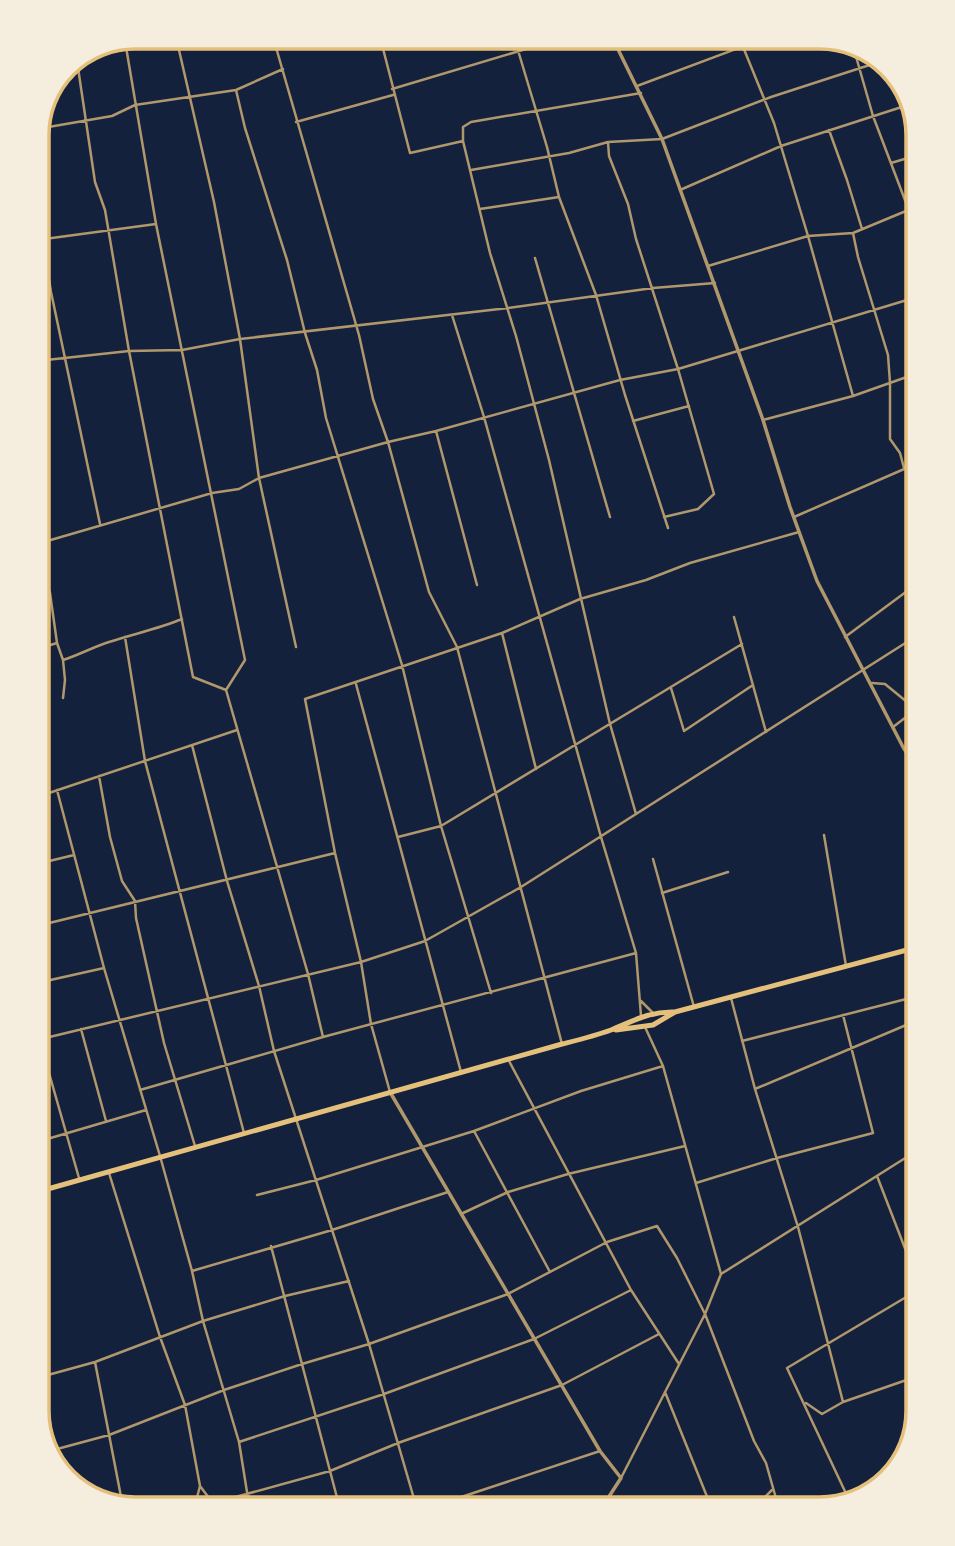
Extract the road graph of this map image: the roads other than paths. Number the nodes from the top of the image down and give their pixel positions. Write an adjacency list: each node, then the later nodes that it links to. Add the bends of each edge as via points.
1 (179, 49): 20 (street)
2 (277, 49): 12 (street)
3 (383, 49): 17 (street)
4 (526, 49): 9 (street)
5 (618, 49): 15 (street)
6 (734, 49): 15 (street)
7 (743, 49): 21 (street)
8 (126, 50): 22 (street)
9 (519, 51): 17 (street); 24 (street)
10 (855, 57): 13 (street)
11 (870, 65): 13 (street)
12 (283, 69): 16 (street); 27 (street)
13 (858, 69): 21 (street); 25 (street)
14 (78, 70): 26 (street)
15 (637, 86): 18 (street)
16 (236, 89): 20 (street); 62 (street)
17 (392, 89): 19 (street)
18 (641, 93): 24 (street); 30 (street)
19 (393, 95): 27 (street); 31 (street, via 410,153)
20 (189, 96): 22 (street); 63 (street)
21 (764, 99): 30 (street); 33 (street)
22 (135, 105): 26 (street); 43 (street)
23 (901, 107): 25 (street)
24 (536, 110): 31 (street, via 465,124); 34 (street)
25 (873, 116): 29 (street); 36 (street)
26 (85, 121): 28 (street); 44 (street)
27 (296, 122): 61 (street)
28 (49, 127)
29 (829, 130): 33 (street); 45 (street)
30 (662, 139): 32 (street); 38 (street)
31 (463, 141): 37 (street)
32 (608, 142): 34 (street); 53 (street)
33 (781, 146): 38 (street); 47 (street)
34 (549, 155): 37 (street); 39 (street)
35 (906, 159): 36 (street)
36 (891, 163): 40 (street)
37 (471, 170): 41 (street)
38 (680, 190): 50 (street)
39 (559, 197): 41 (street); 54 (street)
40 (906, 201)
41 (480, 209): 57 (street)
42 (906, 210): 45 (street)
43 (156, 224): 44 (street); 64 (street)
44 (109, 229): 48 (street); 65 (street)
45 (862, 229): 46 (street)
46 (853, 233): 47 (street); 58 (street)
47 (808, 236): 50 (street); 60 (street)
48 (49, 238)
49 (535, 258): 56 (street)
50 (708, 266): 52 (street)
51 (49, 277): 67 (street)
52 (715, 283): 53 (street); 66 (street)
53 (653, 288): 54 (street); 69 (street)
54 (596, 295): 56 (street); 71 (street)
55 (906, 300): 58 (street)
56 (548, 303): 57 (street); 73 (street)
57 (508, 308): 59 (street); 75 (street)
58 (874, 309): 60 (street); 72 (street)
59 (452, 315): 61 (street); 77 (street)
60 (832, 321): 66 (street); 74 (street)
61 (356, 326): 62 (street); 81 (street)
62 (305, 333): 63 (street); 82 (street)
63 (240, 339): 64 (street); 84 (street)
64 (182, 350): 65 (street); 85 (street)
65 (129, 351): 67 (street); 86 (street)
66 (738, 351): 69 (street); 78 (street)
67 (66, 357): 68 (street); 90 (street)
68 (49, 359)
69 (678, 369): 71 (street); 76 (street)
70 (906, 377): 72 (street)
71 (620, 380): 73 (street); 79 (street)
72 (891, 383): 74 (street); 83 (street, via 890,439)
73 (575, 392): 75 (street); 87 (street)
74 (853, 396): 78 (street)
75 (534, 404): 77 (street); 97 (street)
76 (690, 406): 79 (street); 88 (street, via 714,494 698,509)
77 (484, 417): 80 (street); 98 (street)
78 (763, 420): 89 (street)
79 (633, 421): 88 (street)
80 (436, 431): 81 (street); 94 (street)
81 (388, 442): 82 (street); 109 (street, via 429,592)
82 (340, 456): 84 (street); 111 (street)
83 (904, 468): 89 (street)
84 (259, 478): 85 (street, via 239,489); 108 (street)
85 (212, 493): 86 (street); 117 (street, via 245,660)
86 (160, 510): 90 (street); 100 (street)
87 (610, 517)
88 (664, 517): 91 (street)
89 (794, 517): 92 (street)
90 (100, 525): 93 (street)
91 (668, 527)
92 (799, 532): 97 (street); 103 (street)
93 (49, 540)
94 (477, 585)
95 (49, 590): 104 (street)
96 (906, 592): 103 (street)
97 (580, 599): 98 (street); 121 (street)
98 (540, 615): 101 (street); 125 (street)
99 (734, 617): 106 (street)
100 (182, 620): 102 (street); 117 (street, via 193,677)
101 (502, 633): 109 (street); 129 (street)
102 (125, 637): 110 (street); 128 (street)
103 (845, 637): 112 (street)
104 (57, 643): 107 (street); 110 (street)
105 (906, 643): 112 (street)
106 (742, 644): 115 (street); 116 (street)
107 (49, 645)
108 (296, 647)
109 (457, 647): 111 (street); 133 (street)
110 (63, 660): 118 (street)
111 (402, 665): 114 (street); 135 (street)
112 (864, 669): 113 (street); 124 (street)
113 (871, 683): 119 (street, via 885,684); 122 (street)
114 (356, 684): 137 (street); 139 (street, via 306,699)
115 (753, 685): 116 (street, via 684,731); 124 (street)
116 (671, 688): 121 (street)
117 (226, 690): 123 (street)
118 (63, 698)
119 (906, 701)
120 (906, 718): 122 (street)
121 (610, 724): 125 (street); 134 (street)
122 (893, 727): 127 (street)
123 (237, 730): 126 (street); 143 (street)
124 (766, 732): 134 (street)
125 (575, 744): 129 (street); 138 (street)
126 (192, 745): 128 (street); 145 (street)
127 (906, 750)
128 (145, 761): 130 (street); 147 (street)
129 (536, 769): 133 (street)
130 (99, 776): 131 (street); 149 (street, via 116,862)
131 (57, 790): 132 (street); 140 (street)
132 (49, 793)
133 (496, 794): 135 (street); 146 (street)
134 (636, 814): 138 (street)
135 (441, 827): 137 (street); 151 (street)
136 (824, 835): 157 (street)
137 (397, 837): 153 (street)
138 (601, 837): 146 (street); 155 (street)
139 (335, 853): 143 (street); 156 (street)
140 (74, 855): 142 (street); 150 (street)
141 (653, 859): 148 (street)
142 (49, 861)
143 (277, 866): 145 (street); 159 (street)
144 (728, 872): 148 (street)
145 (227, 881): 147 (street); 162 (street)
146 (520, 887): 151 (street); 160 (street)
147 (181, 892): 149 (street); 165 (street)
148 (662, 893): 169 (street)
149 (135, 901): 150 (street); 170 (street)
150 (91, 914): 152 (street); 158 (street)
151 (468, 916): 153 (street); 163 (street)
152 (49, 923)
153 (425, 941): 156 (street); 168 (street)
154 (906, 950): 157 (highway)
155 (636, 953): 160 (street); 167 (street)
156 (361, 962): 159 (street); 176 (street)
157 (846, 966): 164 (highway)
158 (104, 968): 161 (street); 175 (street)
159 (308, 974): 162 (street); 184 (street)
160 (545, 979): 163 (street); 186 (street)
161 (49, 980)
162 (259, 986): 165 (street); 188 (street)
163 (491, 993): 168 (street)
164 (730, 997): 169 (highway); 185 (street)
165 (209, 998): 170 (street); 190 (street)
166 (906, 999): 173 (street)
167 (641, 1001): 172 (street); 174 (street)
168 (442, 1006): 176 (street); 192 (street)
169 (694, 1007): 171 (highway)
170 (157, 1011): 175 (street); 194 (street)
171 (675, 1012): 172 (highway); 177 (highway)
172 (653, 1013): 174 (highway)
173 (842, 1015): 185 (street); 187 (street)
174 (641, 1016): 181 (highway)
175 (120, 1020): 180 (street); 196 (street)
176 (372, 1024): 184 (street); 197 (street)
177 (653, 1025): 179 (highway); 182 (street)
178 (905, 1026): 187 (street)
179 (645, 1027): 181 (highway); 182 (street)
180 (81, 1029): 183 (street); 201 (street)
181 (610, 1030): 186 (highway)
182 (651, 1036): 191 (street)
183 (49, 1037)
184 (323, 1037): 188 (street)
185 (742, 1041): 195 (street)
186 (562, 1044): 189 (highway)
187 (851, 1048): 195 (street); 210 (street, via 873,1133)
188 (274, 1051): 190 (street); 200 (street)
189 (508, 1059): 192 (highway); 198 (street)
190 (225, 1066): 194 (street); 204 (street)
191 (663, 1066): 198 (street); 208 (street)
192 (461, 1072): 197 (highway)
193 (49, 1077): 203 (street)
194 (176, 1080): 196 (street); 206 (street)
195 (755, 1089): 210 (street)
196 (140, 1090): 199 (street)
197 (390, 1092): 200 (highway); 207 (street)
198 (534, 1108): 202 (street); 213 (street)
199 (146, 1110): 201 (street); 209 (street)
200 (296, 1120): 204 (highway); 216 (street)
201 (106, 1121): 203 (street)
202 (474, 1131): 207 (street); 220 (street)
203 (65, 1132): 205 (street); 215 (street)
204 (244, 1133): 206 (highway)
205 (49, 1138)
206 (195, 1146): 209 (highway)
207 (421, 1146): 216 (street); 219 (street)
208 (685, 1146): 213 (street); 217 (street)
209 (160, 1156): 212 (highway); 228 (street)
210 (777, 1158): 217 (street); 223 (street)
211 (906, 1158): 214 (street)
212 (108, 1170): 215 (highway); 239 (street)
213 (568, 1174): 220 (street); 225 (street)
214 (877, 1176): 223 (street); 227 (street)
215 (79, 1178): 218 (highway)
216 (316, 1180): 221 (street); 224 (street)
217 (696, 1182): 230 (street)
218 (49, 1188)
219 (448, 1192): 222 (street); 224 (street)
220 (508, 1192): 222 (street); 229 (street)
221 (257, 1195)
222 (461, 1214): 233 (street)
223 (798, 1227): 230 (street); 241 (street)
224 (332, 1230): 226 (street); 231 (street)
225 (607, 1242): 229 (street); 232 (street); 236 (street, via 657,1226)
226 (271, 1246): 228 (street); 234 (street)
227 (906, 1251)
228 (192, 1271): 237 (street)
229 (550, 1272): 233 (street)
230 (721, 1274): 236 (street)
231 (349, 1281): 234 (street); 242 (street)
232 (631, 1290): 238 (street); 240 (street)
233 (508, 1294): 240 (street); 242 (street)
234 (285, 1296): 237 (street); 244 (street)
235 (906, 1297): 241 (street)
236 (705, 1314): 245 (street); 264 (street, via 766,1463)
237 (203, 1321): 239 (street); 249 (street)
238 (659, 1334): 245 (street); 248 (street)
239 (160, 1337): 243 (street); 254 (street)
240 (534, 1339): 248 (street); 251 (street)
241 (829, 1342): 252 (street, via 787,1368); 253 (street)
242 (369, 1343): 244 (street); 251 (street)
243 (95, 1362): 246 (street); 256 (street)
244 (302, 1364): 249 (street); 255 (street)
245 (678, 1364): 250 (street)
246 (49, 1375)
247 (906, 1380): 253 (street)
248 (562, 1385): 258 (street); 260 (street)
249 (224, 1391): 254 (street); 257 (street)
250 (665, 1392): 262 (street); 276 (street)
251 (384, 1394): 255 (street); 258 (street)
252 (804, 1401): 253 (street, via 822,1414); 266 (street)
253 (843, 1402)
254 (185, 1405): 256 (street); 263 (street)
255 (316, 1415): 257 (street); 261 (street)
256 (108, 1435): 259 (street); 267 (street)
257 (239, 1442): 265 (street)
258 (398, 1443): 261 (street); 273 (street)
259 (58, 1449)
260 (600, 1451): 262 (street); 274 (street)
261 (330, 1471): 265 (street); 272 (street)
262 (621, 1478): 275 (street)
263 (200, 1486): 268 (street); 269 (street)
264 (772, 1490): 277 (street); 278 (street)
265 (247, 1492): 270 (street); 271 (street)
266 (846, 1493)
267 (121, 1495)
268 (197, 1497)
269 (208, 1497)
270 (230, 1497)
271 (249, 1497)
272 (337, 1497)
273 (414, 1497)
274 (461, 1497)
275 (609, 1497)
276 (707, 1497)
277 (765, 1497)
278 (775, 1497)

